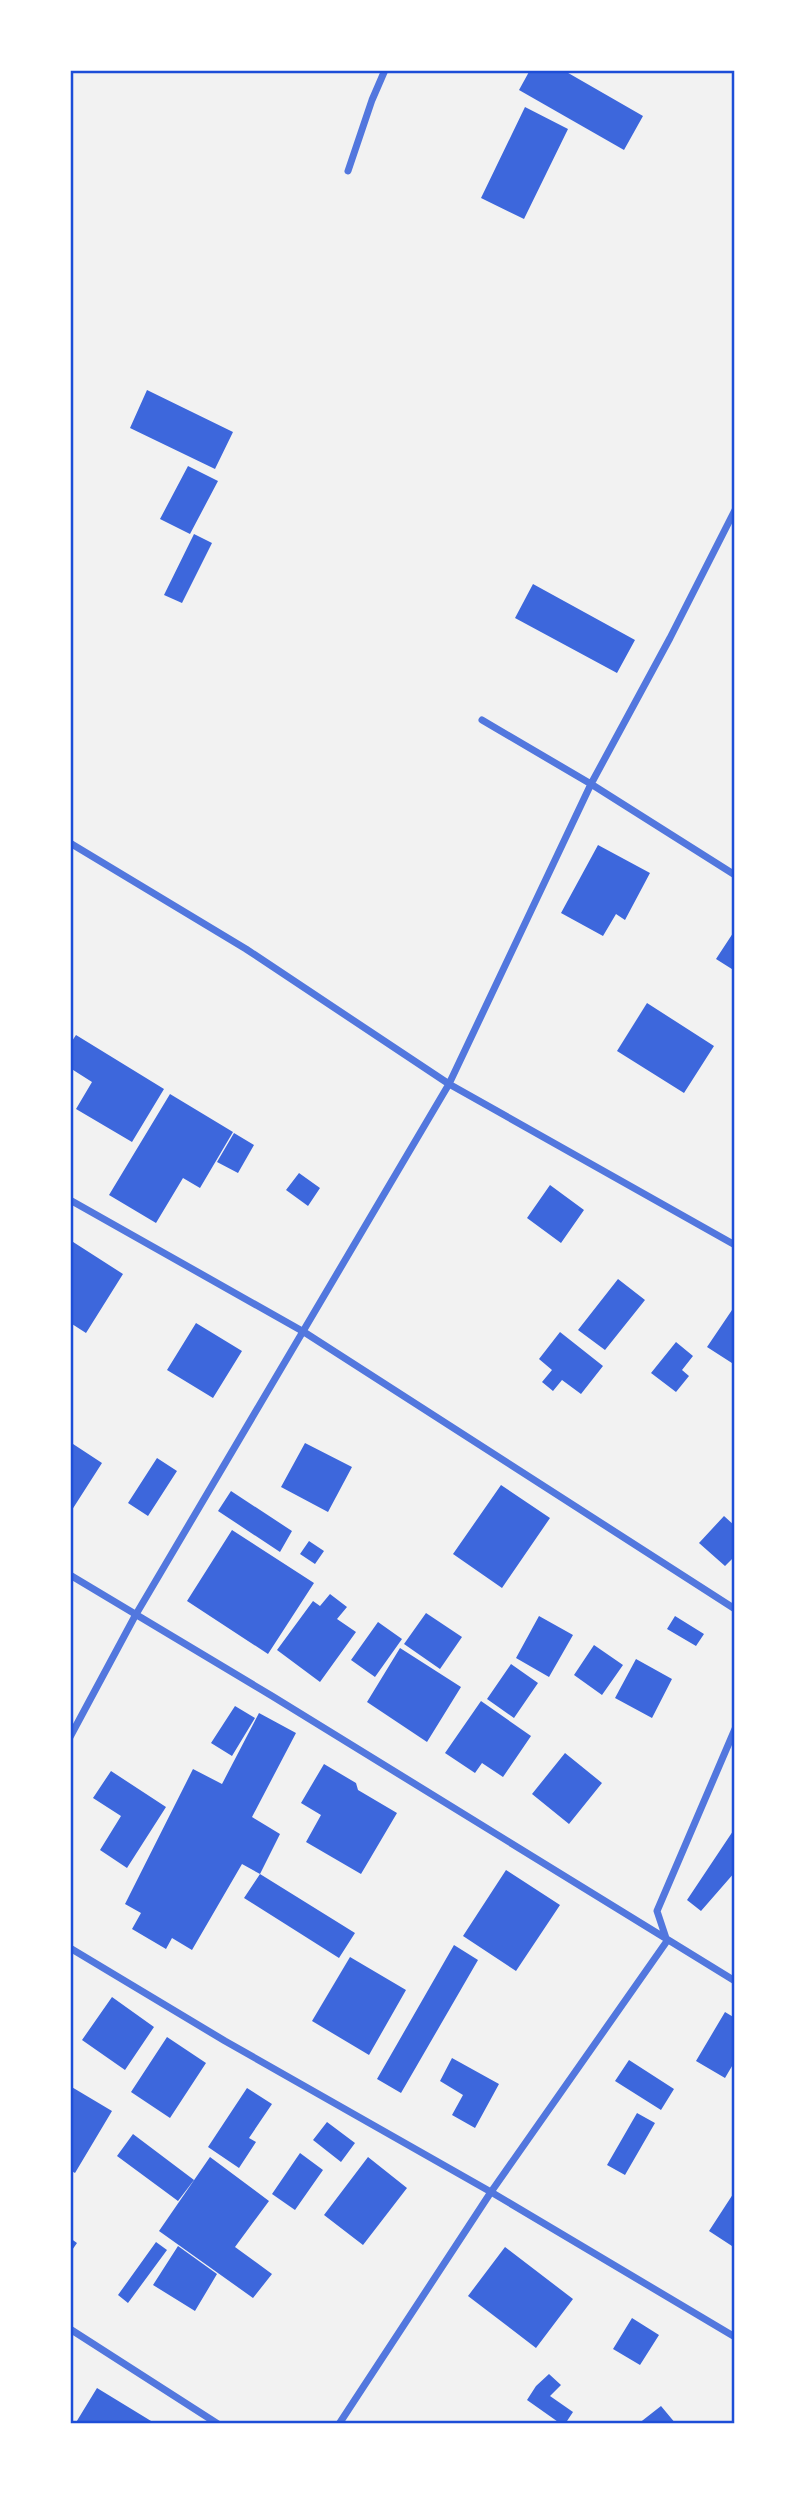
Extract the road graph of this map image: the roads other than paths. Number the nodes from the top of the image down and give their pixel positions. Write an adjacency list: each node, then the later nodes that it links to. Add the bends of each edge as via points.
1 (385, 70): 2 (street)
2 (348, 171)
3 (735, 510): 5 (street)
4 (482, 720): 5 (street)
5 (591, 784): 7 (street); 8 (street)
6 (70, 843): 8 (street, via 246,949)
7 (735, 875)
8 (449, 1084): 10 (street); 11 (street)
9 (70, 1200): 11 (street)
10 (735, 1245)
11 (304, 1332): 13 (street); 14 (street)
12 (70, 1575): 14 (street)
13 (735, 1609)
14 (135, 1616): 16 (street); 17 (street)
15 (735, 1729): 17 (street, via 657,1911)
16 (70, 1737)
17 (667, 1941): 19 (street); 20 (street)
18 (70, 1948): 20 (street)
19 (735, 1981)
20 (491, 2192): 22 (street); 24 (street)
21 (70, 2329): 23 (street)
22 (735, 2337)
23 (218, 2424)
24 (339, 2424)

